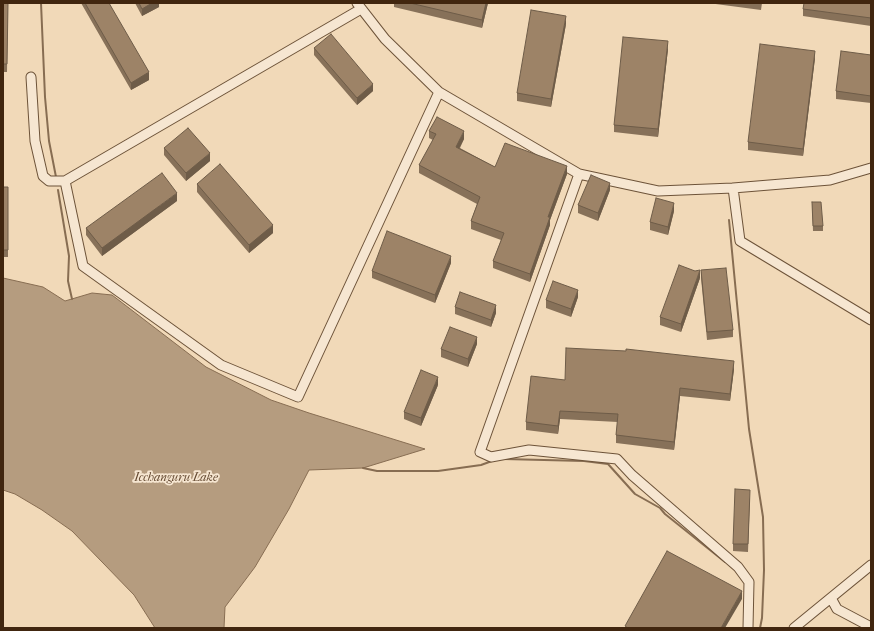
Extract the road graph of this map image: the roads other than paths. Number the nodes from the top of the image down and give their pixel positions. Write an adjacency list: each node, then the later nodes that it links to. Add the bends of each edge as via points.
1 (359, 6): 3 (street, via 385,39); 6 (street)
2 (31, 77): 6 (street, via 36,141 43,176 49,181)
3 (439, 92): 5 (street); 6 (street, via 298,397 221,365 82,266)
4 (871, 168): 7 (street, via 830,180)
5 (579, 174): 7 (street, via 658,191); 12 (street, via 480,452 491,457 529,450 617,459 738,567 750,582)
6 (65, 181)
7 (733, 188): 8 (street, via 740,241)
8 (871, 320)
9 (871, 565): 10 (street)
10 (831, 598): 11 (street, via 837,609); 13 (street)
11 (871, 627)
12 (748, 628)
13 (794, 628)

